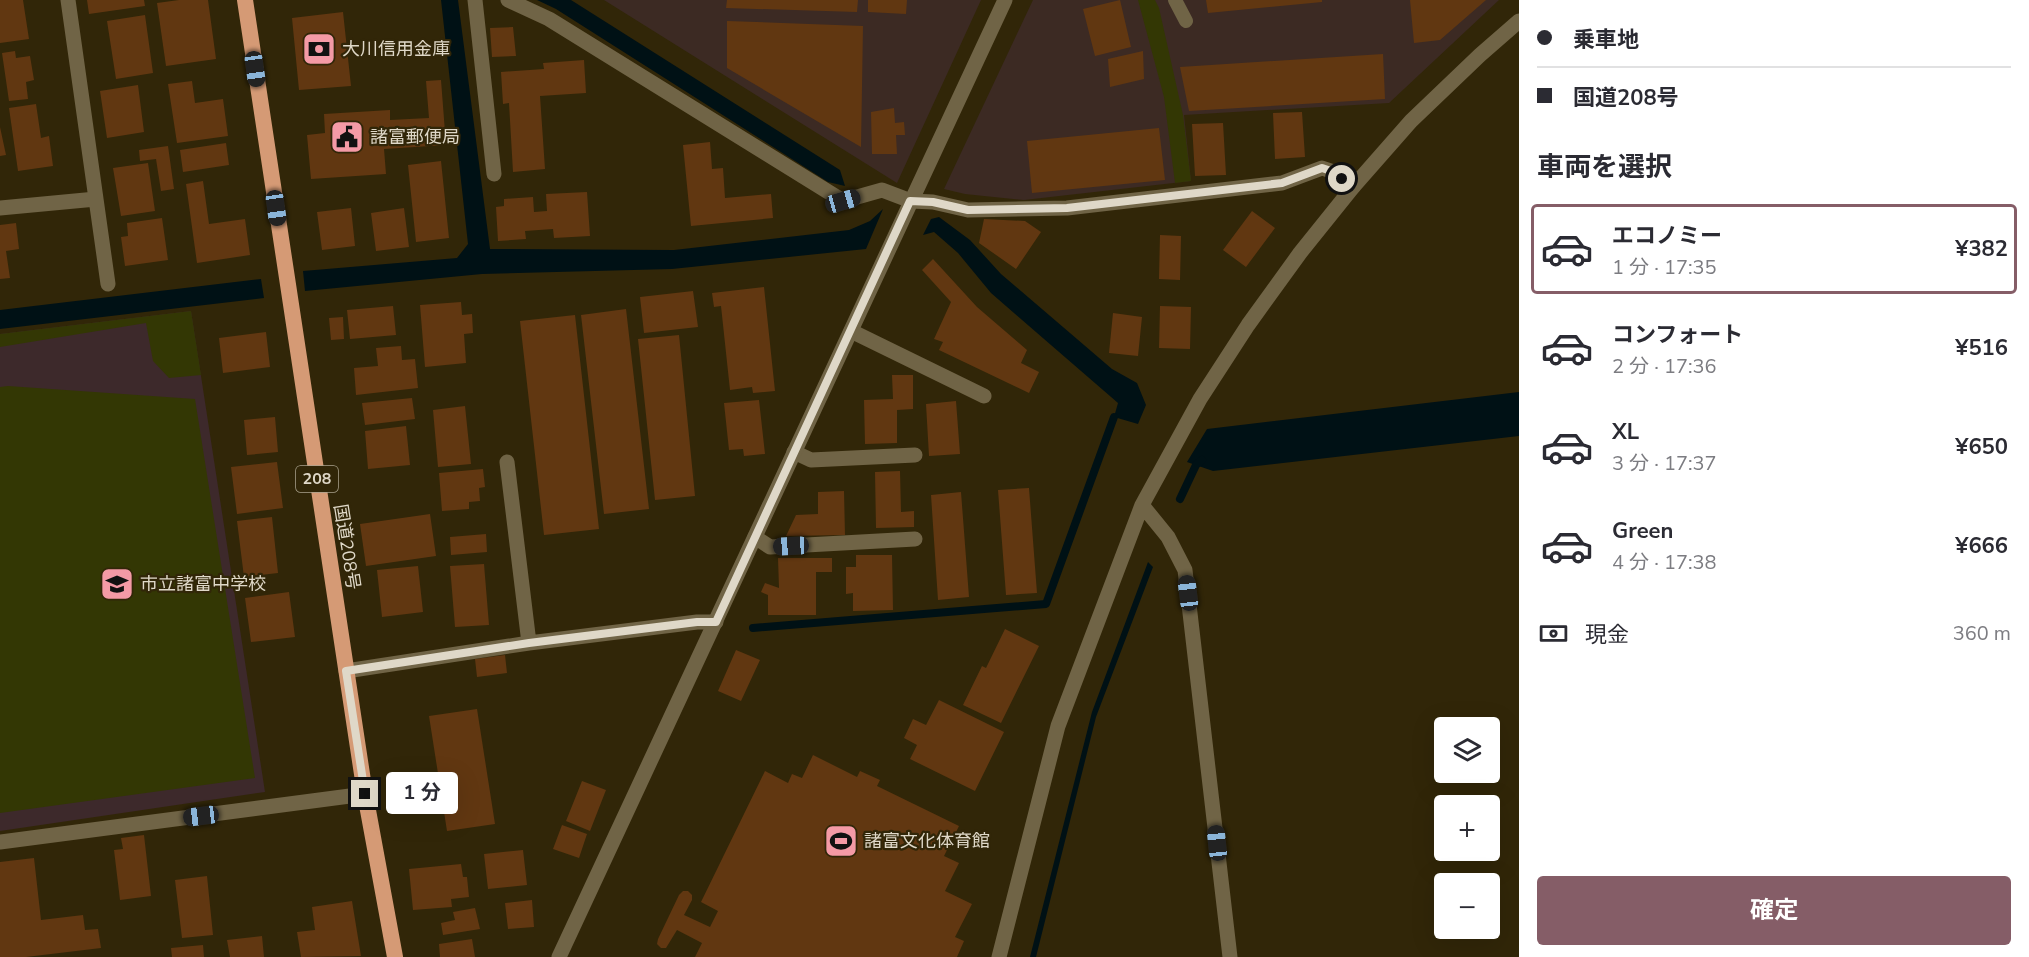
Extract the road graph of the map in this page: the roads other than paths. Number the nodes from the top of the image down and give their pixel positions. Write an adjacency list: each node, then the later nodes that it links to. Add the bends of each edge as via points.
1 (68, 0): 11 (street)
2 (245, 0): 25 (highway, 国道208号 / 208)
3 (475, 0): 9 (street)
4 (508, 0): 12 (street, via 549,19 843,201 882,190)
5 (1005, 0): 12 (street)
6 (1175, 0): 7 (lane)
7 (1186, 21)
8 (1519, 21): 10 (street, via 1411,120)
9 (494, 174)
10 (1353, 187): 12 (street, via 1322,168 1282,183 1067,208 968,210); 20 (street, via 1248,325 1200,399)
11 (96, 199): 13 (street); 14 (street)
12 (910, 201): 15 (street)
13 (0, 208)
14 (108, 284)
15 (850, 331): 16 (street); 17 (street)
16 (984, 396)
17 (794, 452): 18 (street, via 811,460); 21 (street)
18 (915, 455)
19 (507, 462): 24 (street)
20 (1143, 505): 30 (street, via 1058,726); 31 (street, via 1168,537 1185,570)
21 (755, 537): 22 (street, via 770,547); 23 (street)
22 (915, 539)
23 (716, 622): 24 (street); 29 (street)
24 (529, 643): 25 (street)
25 (346, 671): 26 (highway, 国道208号 / 208)
26 (365, 794): 27 (street); 28 (highway, 国道208号 / 208)
27 (0, 842)
28 (395, 957)
29 (559, 957)
30 (999, 957)
31 (1230, 957)

